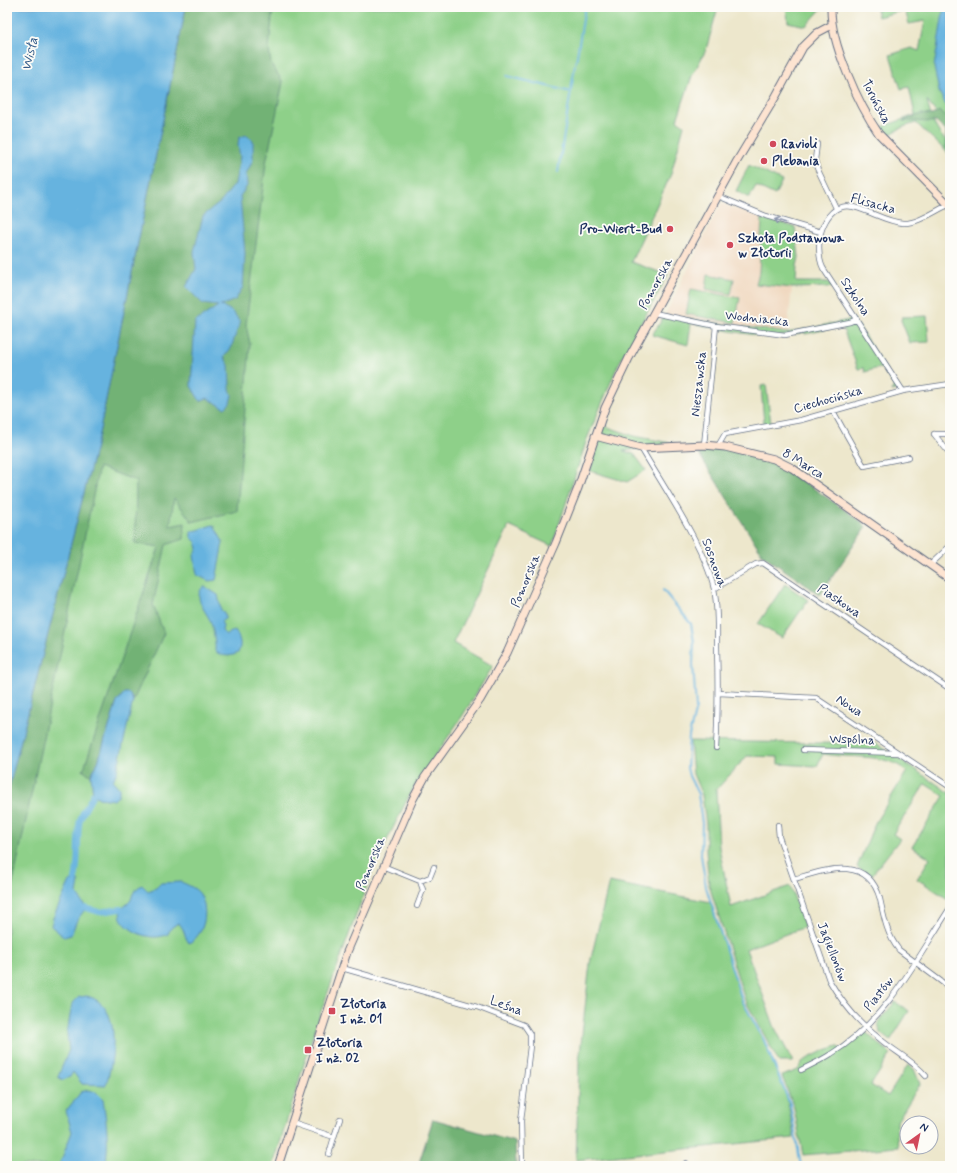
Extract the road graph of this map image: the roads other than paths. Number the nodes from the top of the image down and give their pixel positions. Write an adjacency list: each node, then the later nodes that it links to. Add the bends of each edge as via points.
1 (832, 7): 2 (main road, Toruńska)
2 (832, 25): 4 (main road, Pomorska, via 817,33 802,47); 5 (main road, Toruńska, via 850,79 875,129)
3 (817, 144): 6 (street, via 817,168)
4 (718, 196): 7 (street, one-way to 4, via 766,216); 8 (main road, Pomorska)
5 (949, 206): 6 (street, Flisacka, via 904,223 865,210 846,206)
6 (836, 208): 7 (street, Szkolna, via 826,220)
7 (821, 232): 9 (street, Szkolna, via 821,264)
8 (654, 313): 10 (street, Wodniacka); 15 (main road, Pomorska, via 613,390)
9 (857, 319): 10 (street, Wodniacka, via 785,335); 12 (street, Szkolna)
10 (716, 326): 16 (street, Nieszawska)
11 (950, 384): 12 (street, Ciechocińska)
12 (902, 391): 13 (street, Ciechocińska)
13 (833, 411): 17 (street, Ciechocińska, via 768,427 725,434); 20 (street, via 864,466)
14 (950, 434): 19 (street, via 934,434)
15 (595, 436): 18 (main road, 8 Marca); 32 (main road, Pomorska, via 578,488 507,653 472,713 421,784)
16 (704, 445): 17 (main road, 8 Marca); 18 (main road, 8 Marca)
17 (718, 446): 22 (main road, 8 Marca, via 774,459 792,468)
18 (640, 448): 24 (street, Sosnowa, via 693,537)
19 (950, 454)
20 (909, 457)
21 (950, 546): 22 (street)
22 (930, 565): 23 (main road, 8 Marca)
23 (950, 579)
24 (714, 589): 25 (street, Piaskowa, via 756,564 763,564); 26 (street, Sosnowa)
25 (950, 688)
26 (718, 693): 27 (street, Sosnowa); 29 (street, Nowa, via 816,698)
27 (716, 748)
28 (803, 750): 29 (street, Wspólna)
29 (899, 753): 30 (street, Nowa)
30 (950, 787)
31 (778, 825): 34 (street, Jagiellonów, via 779,837)
32 (383, 866): 35 (street); 39 (main road, Pomorska)
33 (434, 867): 35 (street, via 430,877)
34 (794, 879): 38 (street, via 838,868 851,869 861,874 877,891 885,924 893,942); 41 (street, Jagiellonów, via 829,980 846,1006)
35 (420, 881): 36 (street, via 423,890)
36 (417, 906)
37 (950, 908): 38 (street, Piastów)
38 (915, 962): 40 (street); 41 (street, Piastów, via 888,1003)
39 (342, 968): 45 (main road, Pomorska); 49 (street, Leśna, via 477,1007 524,1025 530,1034 530,1046 521,1121)
40 (950, 988)
41 (866, 1026): 42 (street, Piastów, via 832,1054); 43 (street, Jagiellonów, via 916,1064)
42 (801, 1070)
43 (926, 1076)
44 (340, 1119): 46 (street)
45 (292, 1123): 46 (street); 48 (main road, Pomorska)
46 (334, 1137): 47 (street)
47 (329, 1154)
48 (278, 1166)
49 (522, 1166)

